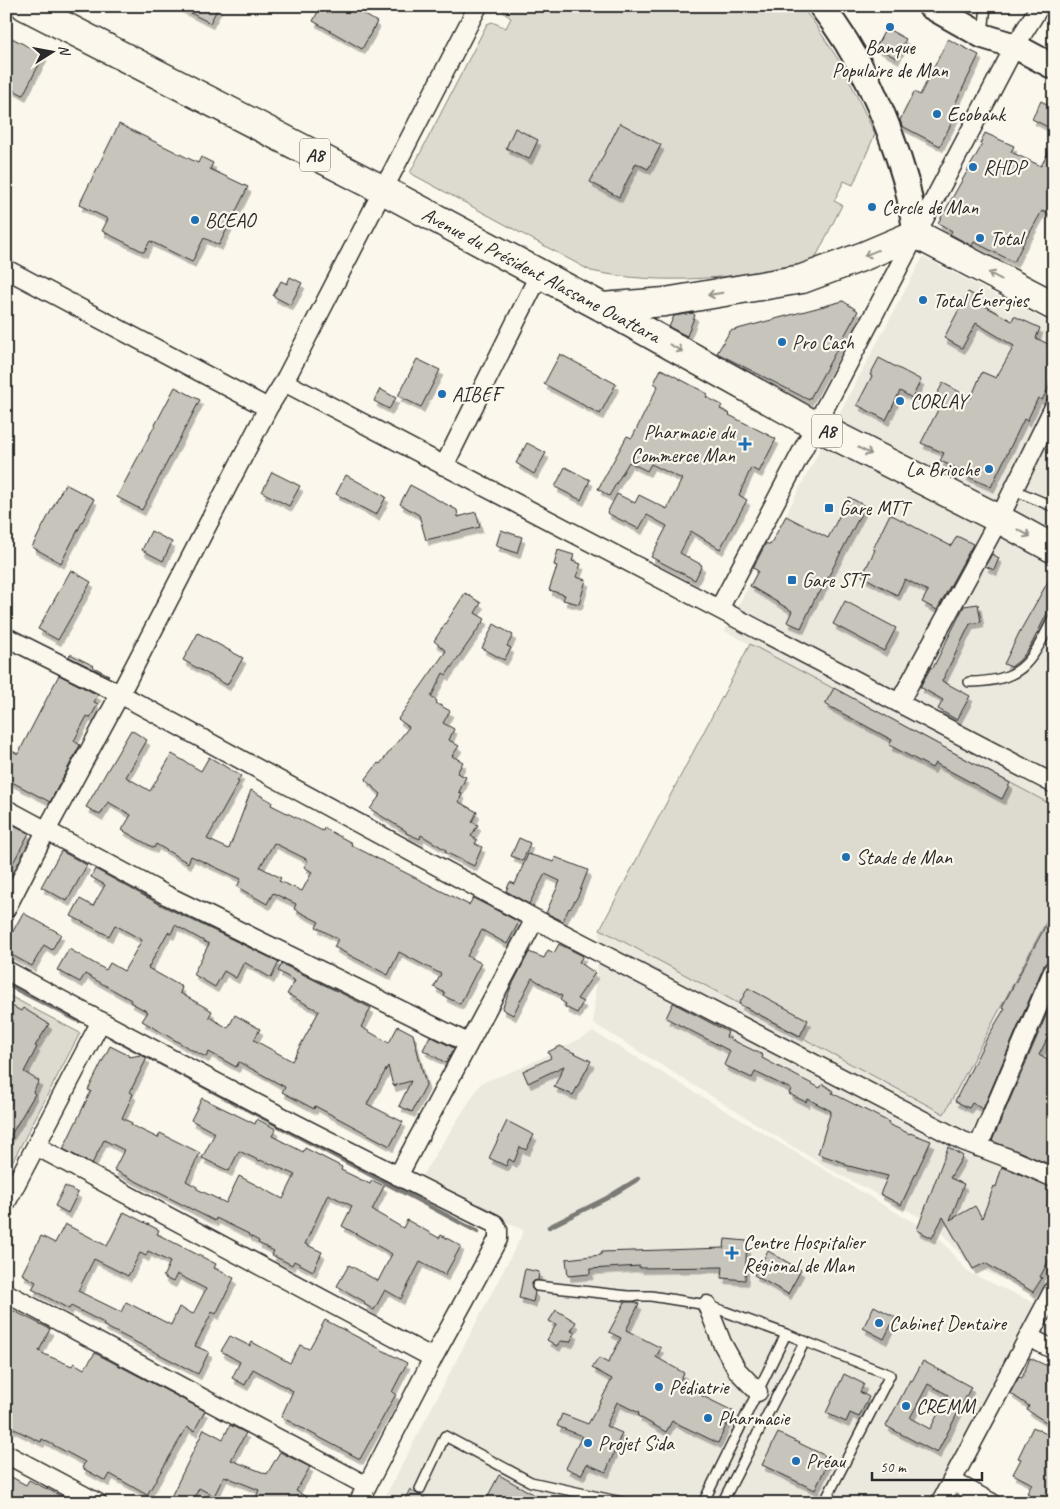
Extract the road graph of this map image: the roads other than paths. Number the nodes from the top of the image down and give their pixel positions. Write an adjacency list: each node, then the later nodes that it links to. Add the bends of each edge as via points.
1 (25, 6): 10 (main road, Avenue du Président Alassane Ouattara / A8)
2 (821, 6): 11 (street, via 853,52 877,101 906,183)
3 (930, 6): 7 (street)
4 (986, 6): 7 (lane)
5 (1040, 6): 8 (street)
6 (473, 8): 10 (street)
7 (983, 36): 8 (street)
8 (1015, 46): 9 (street); 11 (street)
9 (1054, 67)
10 (383, 190): 13 (main road, Avenue du Président Alassane Ouattara / A8); 16 (street)
11 (916, 234): 14 (main road, one-way to 11); 15 (main road, one-way to 15, via 802,279 665,302); 19 (street)
12 (6, 269): 17 (street)
13 (539, 275): 15 (main road, Avenue du Président Alassane Ouattara / A8); 20 (street)
14 (1054, 306)
15 (602, 307): 19 (main road, Avenue du Président Alassane Ouattara / A8, one-way to 19)
16 (284, 382): 17 (street); 20 (street)
17 (268, 408): 29 (street)
18 (1054, 408): 21 (street)
19 (816, 426): 23 (main road, Avenue du Président Alassane Ouattara / A8, one-way to 23); 25 (street)
20 (444, 466): 25 (street)
21 (1014, 490): 22 (lane); 23 (street)
22 (1054, 507)
23 (999, 519): 24 (main road, Avenue du Président Alassane Ouattara / A8, one-way to 24); 30 (street)
24 (1054, 549)
25 (719, 609): 30 (street)
26 (1054, 617): 28 (lane, via 1035,654 1021,669 989,682)
27 (6, 638): 29 (street)
28 (969, 682)
29 (120, 694): 33 (street); 35 (street)
30 (899, 703): 31 (street)
31 (1054, 784)
32 (6, 809): 33 (street)
33 (46, 831): 34 (street); 39 (street, via 168,896)
34 (6, 909)
35 (535, 919): 39 (street); 41 (street)
36 (1054, 969): 41 (street)
37 (6, 970): 38 (street)
38 (101, 1022): 40 (street); 42 (street)
39 (468, 1043): 42 (street)
40 (36, 1146): 44 (street); 53 (street)
41 (978, 1147): 43 (street)
42 (398, 1176): 53 (street, via 495,1224 498,1230 498,1239)
43 (1054, 1178)
44 (6, 1203)
45 (537, 1286): 48 (lane, via 651,1296)
46 (1054, 1289): 50 (street)
47 (6, 1293): 57 (street)
48 (706, 1305): 49 (lane); 54 (street, via 737,1370)
49 (786, 1334): 51 (lane); 54 (lane)
50 (1029, 1337): 52 (street); 56 (street)
51 (805, 1341): 63 (lane); 64 (lane, via 890,1375)
52 (1054, 1350)
53 (433, 1358): 57 (street)
54 (758, 1392): 62 (lane)
55 (6, 1454): 59 (street)
56 (951, 1483): 65 (street); 66 (street); 67 (street)
57 (367, 1486): 60 (street)
58 (420, 1489): 61 (lane, via 445,1436 531,1482)
59 (98, 1503)
60 (358, 1503)
61 (626, 1503)
62 (703, 1503)
63 (722, 1503)
64 (824, 1503)
65 (940, 1503)
66 (967, 1503)
67 (992, 1503)

